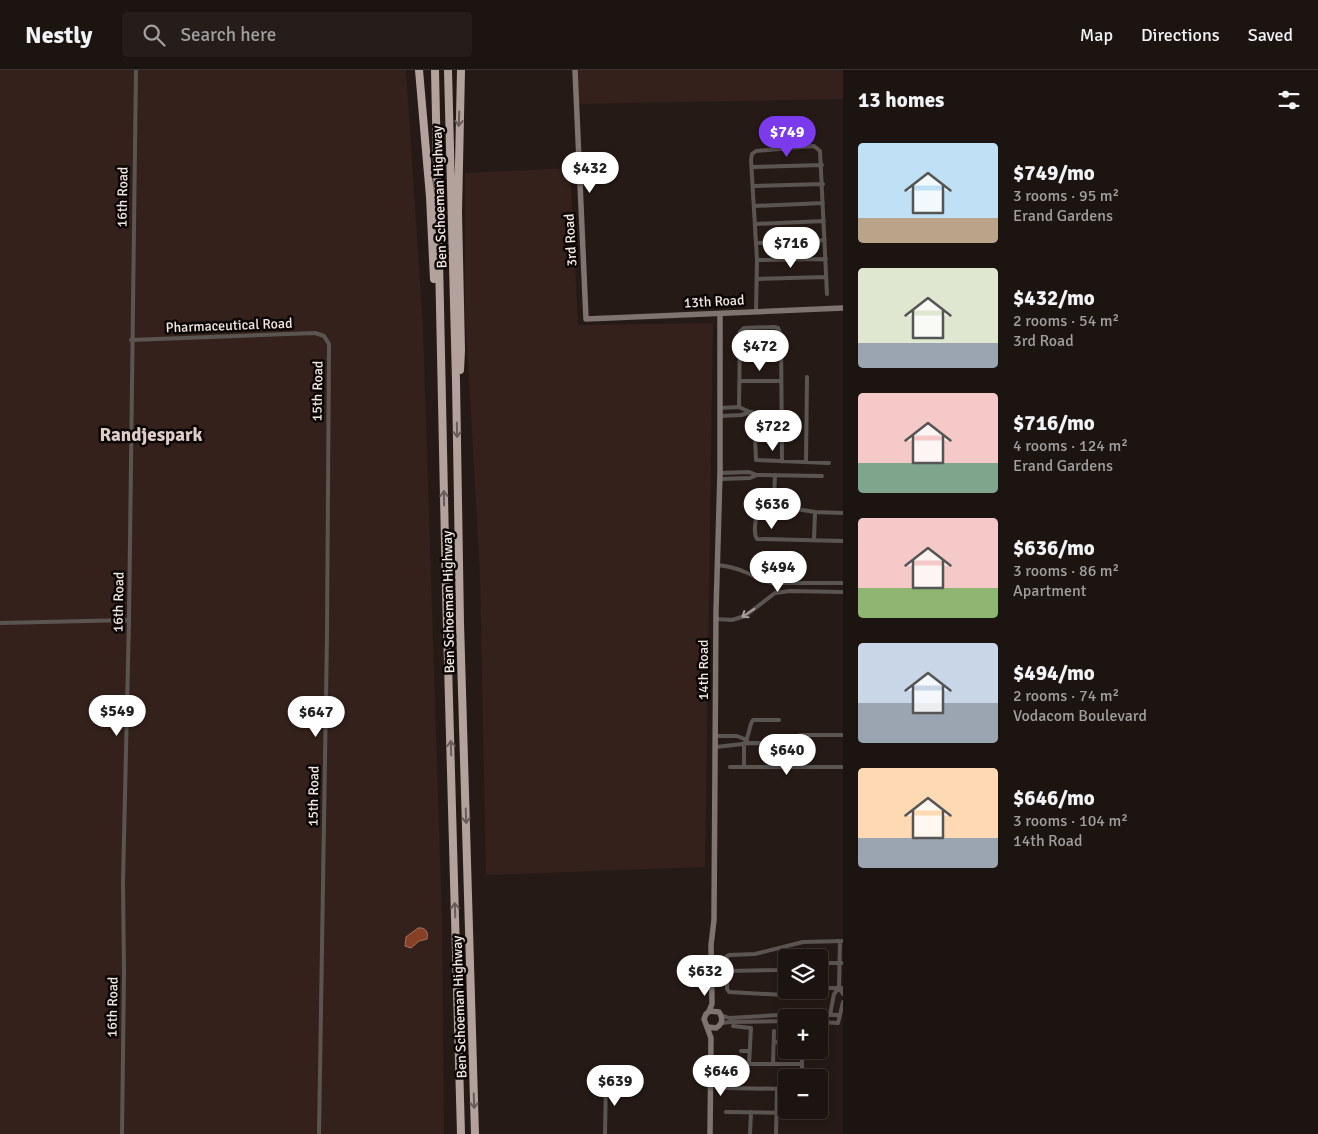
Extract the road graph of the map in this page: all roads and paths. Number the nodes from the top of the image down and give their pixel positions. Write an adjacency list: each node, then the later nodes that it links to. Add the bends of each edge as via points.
1 (136, 70): 28 (street, 16th Road)
2 (419, 70): 23 (highway, via 434,283)
3 (434, 70): 23 (highway, Ben Schoeman Highway)
4 (448, 70): 30 (highway, Ben Schoeman Highway)
5 (461, 70): 30 (highway, one-way to 30, via 458,193 461,350)
6 (575, 70): 26 (street, 3rd Road)
7 (822, 165): 8 (street); 8 (street, via 820,151 814,146 756,151 752,154); 9 (street)
8 (752, 167): 10 (street)
9 (823, 184): 10 (street); 11 (street)
10 (753, 186): 12 (street)
11 (823, 202): 12 (street); 13 (street)
12 (754, 206): 14 (street)
13 (824, 221): 14 (street); 15 (street)
14 (755, 224): 16 (street)
15 (825, 240): 16 (street); 17 (street)
16 (756, 243): 18 (street)
17 (826, 259): 18 (street); 19 (street)
18 (757, 260): 20 (street)
19 (826, 277): 20 (street); 21 (street)
20 (757, 279): 24 (street)
21 (827, 294)
22 (843, 308): 24 (street, 13th Road)
23 (440, 312): 104 (highway, Ben Schoeman Highway, one-way to 23)
24 (756, 312): 25 (street, 13th Road)
25 (720, 314): 26 (street, 13th Road); 34 (street, 14th Road)
26 (586, 320)
27 (326, 338): 28 (street, Pharmaceutical Road, via 315,333); 103 (street, 15th Road, via 329,368)
28 (131, 340): 52 (street, 16th Road)
29 (807, 377): 38 (street)
30 (456, 381): 105 (highway, Ben Schoeman Highway, one-way to 105)
31 (740, 381): 32 (street); 32 (street, via 740,332 744,328 774,327 781,335); 33 (street)
32 (781, 381): 37 (street)
33 (739, 407): 34 (street); 35 (street)
34 (720, 408): 36 (street, 14th Road)
35 (752, 412): 36 (street); 37 (street, via 755,416 756,460)
36 (720, 416): 41 (street, 14th Road)
37 (782, 462): 38 (street)
38 (806, 462): 39 (street)
39 (829, 463)
40 (775, 475): 41 (street, via 750,478); 42 (street); 43 (street)
41 (720, 476): 48 (street, 14th Road)
42 (822, 476)
43 (774, 498): 44 (street, via 790,508); 46 (street, via 761,506 756,515 756,538)
44 (815, 512): 45 (street); 46 (street)
45 (843, 513)
46 (814, 540): 47 (street)
47 (843, 541)
48 (717, 565): 49 (street, via 732,567 772,583); 51 (street, 14th Road)
49 (843, 583)
50 (843, 592): 51 (street, one-way to 51, via 775,593 745,616 732,620)
51 (716, 619): 56 (street, 14th Road)
52 (129, 620): 53 (street); 102 (street, 16th Road)
53 (0, 623)
54 (779, 720): 57 (street, via 753,720)
55 (843, 735): 57 (street, via 800,734 786,744)
56 (716, 736): 57 (street, via 737,736); 58 (street, 14th Road)
57 (745, 742): 58 (street); 59 (street)
58 (716, 746): 62 (street, 14th Road)
59 (744, 766): 60 (street); 61 (street)
60 (730, 767)
61 (843, 767)
62 (713, 931): 73 (street, 14th Road, via 712,1004); 74 (street, 14th Road, via 715,1004)
63 (841, 942): 65 (street); 67 (street, via 803,942 759,953 728,955)
64 (828, 963): 65 (street)
65 (841, 963): 69 (street)
66 (778, 970): 67 (street)
67 (727, 971): 71 (street, via 729,992)
68 (828, 988): 69 (street)
69 (841, 988): 70 (street); 77 (street, via 834,994)
70 (843, 994)
71 (778, 995)
72 (843, 1002): 78 (street)
73 (709, 1011): 74 (street); 84 (street, via 704,1019)
74 (719, 1013): 75 (street, via 729,1018); 82 (street)
75 (762, 1015): 76 (street); 81 (street)
76 (778, 1015)
77 (830, 1015): 78 (street)
78 (840, 1015): 80 (street, via 838,1023)
79 (778, 1022): 81 (street)
80 (828, 1022)
81 (762, 1024): 82 (street, via 730,1022)
82 (719, 1026): 84 (street); 107 (street, via 714,1042)
83 (733, 1026): 89 (street, via 751,1028)
84 (708, 1027): 107 (street, via 711,1038)
85 (774, 1031): 86 (street)
86 (774, 1042): 87 (street); 93 (street)
87 (778, 1042)
88 (741, 1051): 89 (street)
89 (750, 1051): 92 (street)
90 (802, 1059): 94 (street)
91 (735, 1064): 92 (street)
92 (749, 1064): 93 (street)
93 (773, 1064): 94 (street)
94 (802, 1064): 95 (street)
95 (802, 1069)
96 (606, 1079): 106 (street)
97 (727, 1088): 98 (street)
98 (777, 1089): 101 (street)
99 (726, 1112): 100 (street)
100 (751, 1112): 101 (street); 108 (street)
101 (776, 1112): 109 (street)
102 (122, 1134)
103 (319, 1134)
104 (461, 1134)
105 (475, 1134)
106 (605, 1134)
107 (711, 1134)
108 (750, 1134)
109 (776, 1134)

